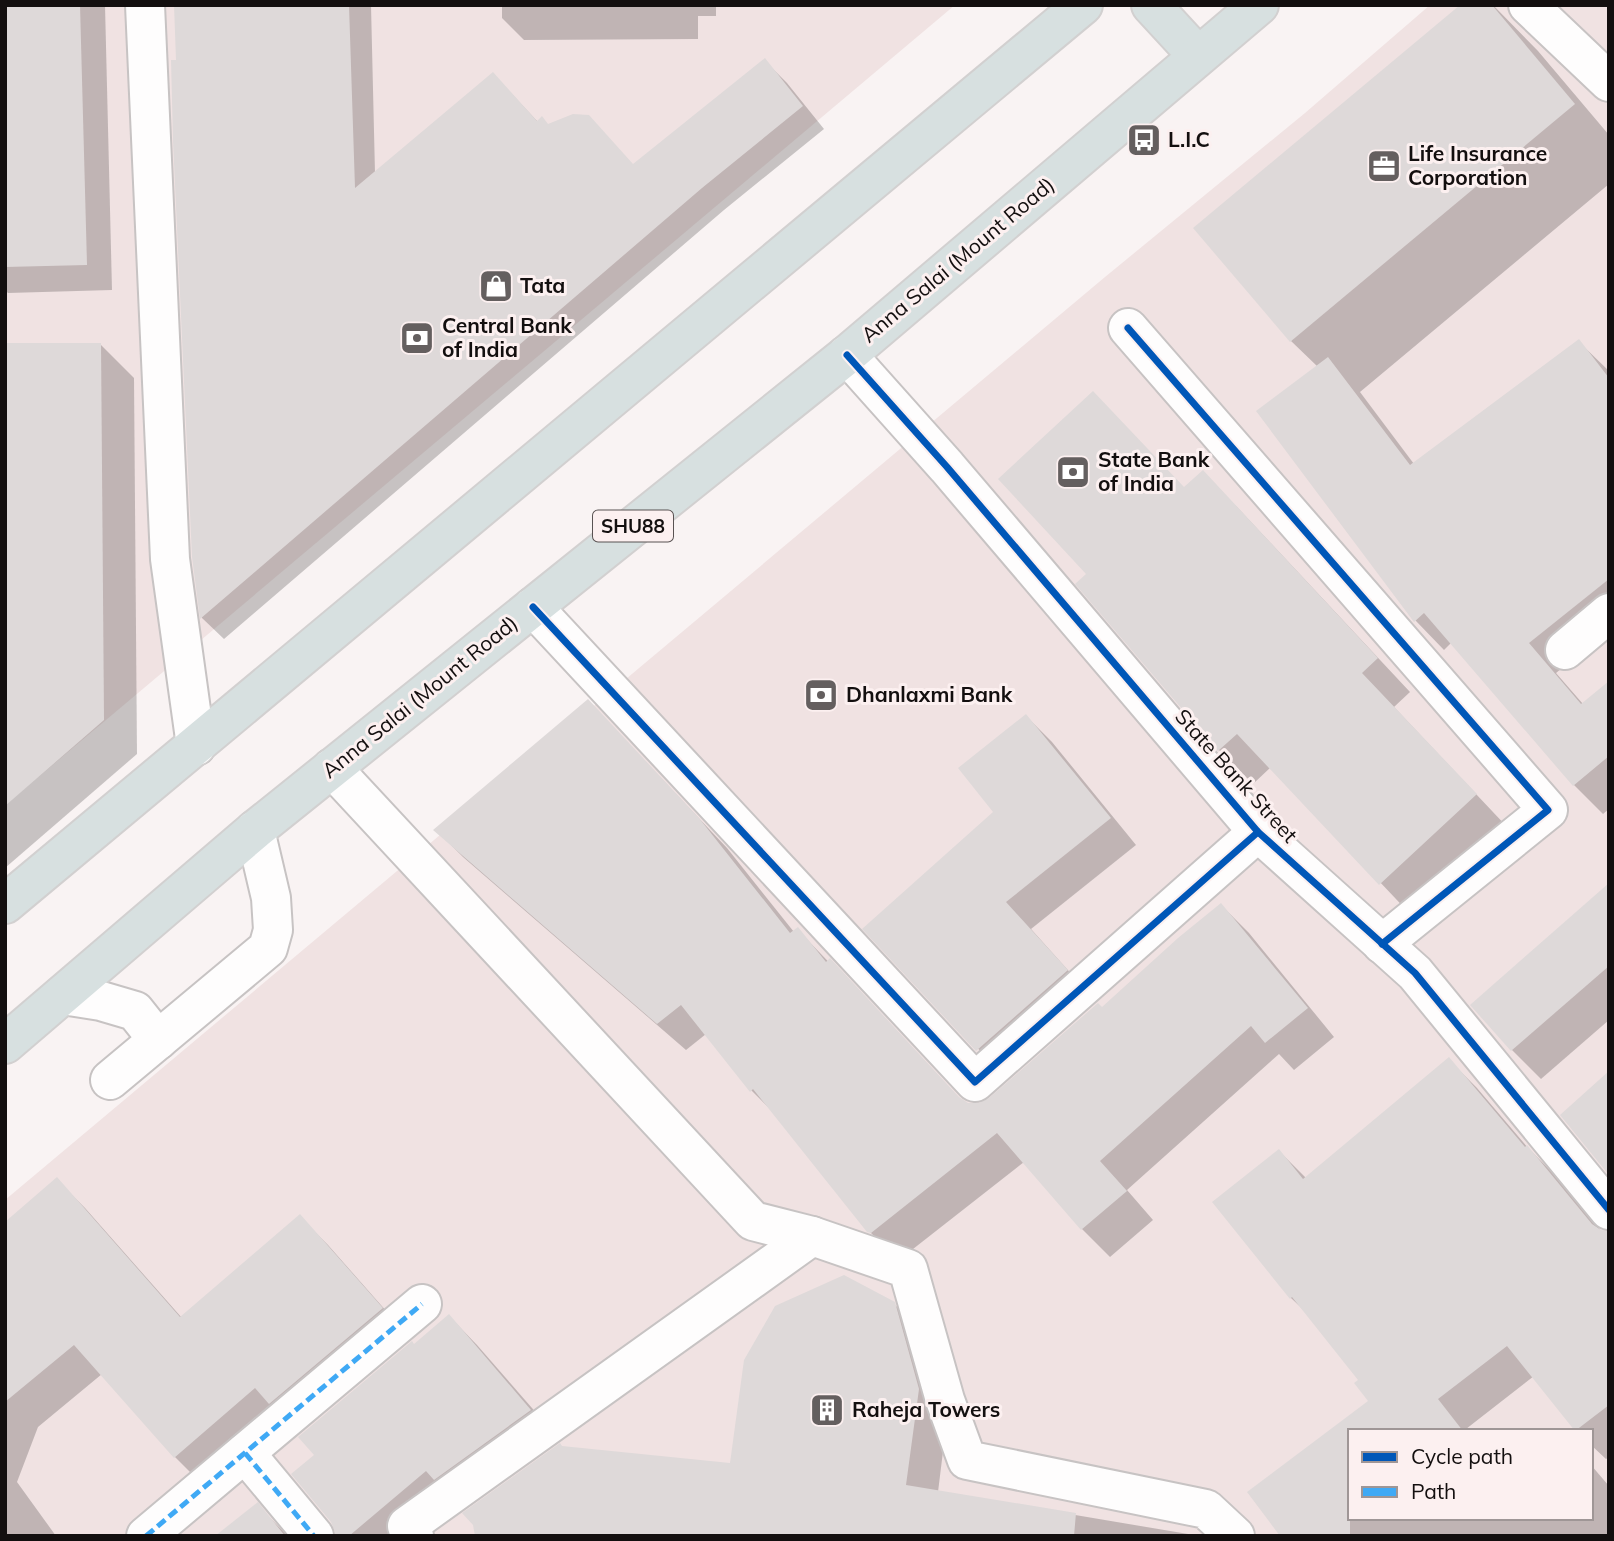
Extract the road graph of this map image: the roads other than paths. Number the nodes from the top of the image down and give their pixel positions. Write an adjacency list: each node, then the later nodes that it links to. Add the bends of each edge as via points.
1 (145, 5): 13 (street, via 170,558)
2 (1083, 5): 13 (main road)
3 (1151, 5): 6 (main road)
4 (1259, 5): 6 (main road, Anna Salai (Mount Road) / SHU88)
5 (1528, 5): 7 (street)
6 (1198, 57): 9 (main road, Anna Salai (Mount Road) / SHU88)
7 (1609, 82)
8 (1128, 328): 18 (street, via 1548,810)
9 (847, 355): 10 (main road, Anna Salai (Mount Road) / SHU88); 16 (street, State Bank Street)
10 (533, 607): 14 (main road, Anna Salai (Mount Road) / SHU88); 16 (street, via 975,1082)
11 (1609, 612): 12 (street)
12 (1565, 650)
13 (196, 746): 17 (main road)
14 (332, 768): 15 (main road, Anna Salai (Mount Road) / SHU88); 24 (street, via 753,1221)
15 (255, 830): 19 (main road, Anna Salai (Mount Road) / SHU88); 20 (street, via 271,898 273,930 268,948)
16 (1258, 832): 18 (street, State Bank Street)
17 (5, 904)
18 (1382, 944): 23 (street, State Bank Street, via 1415,973)
19 (63, 995): 20 (street, via 135,1011); 21 (main road, Anna Salai (Mount Road) / SHU88)
20 (158, 1040): 22 (street)
21 (5, 1044)
22 (110, 1080)
23 (1609, 1210)
24 (812, 1236): 29 (street, via 407,1526); 30 (street, via 908,1269 967,1460 1206,1509)
25 (422, 1304): 26 (street)
26 (245, 1453): 27 (street); 28 (street)
27 (146, 1536)
28 (314, 1536)
29 (414, 1536)
30 (1235, 1536)

